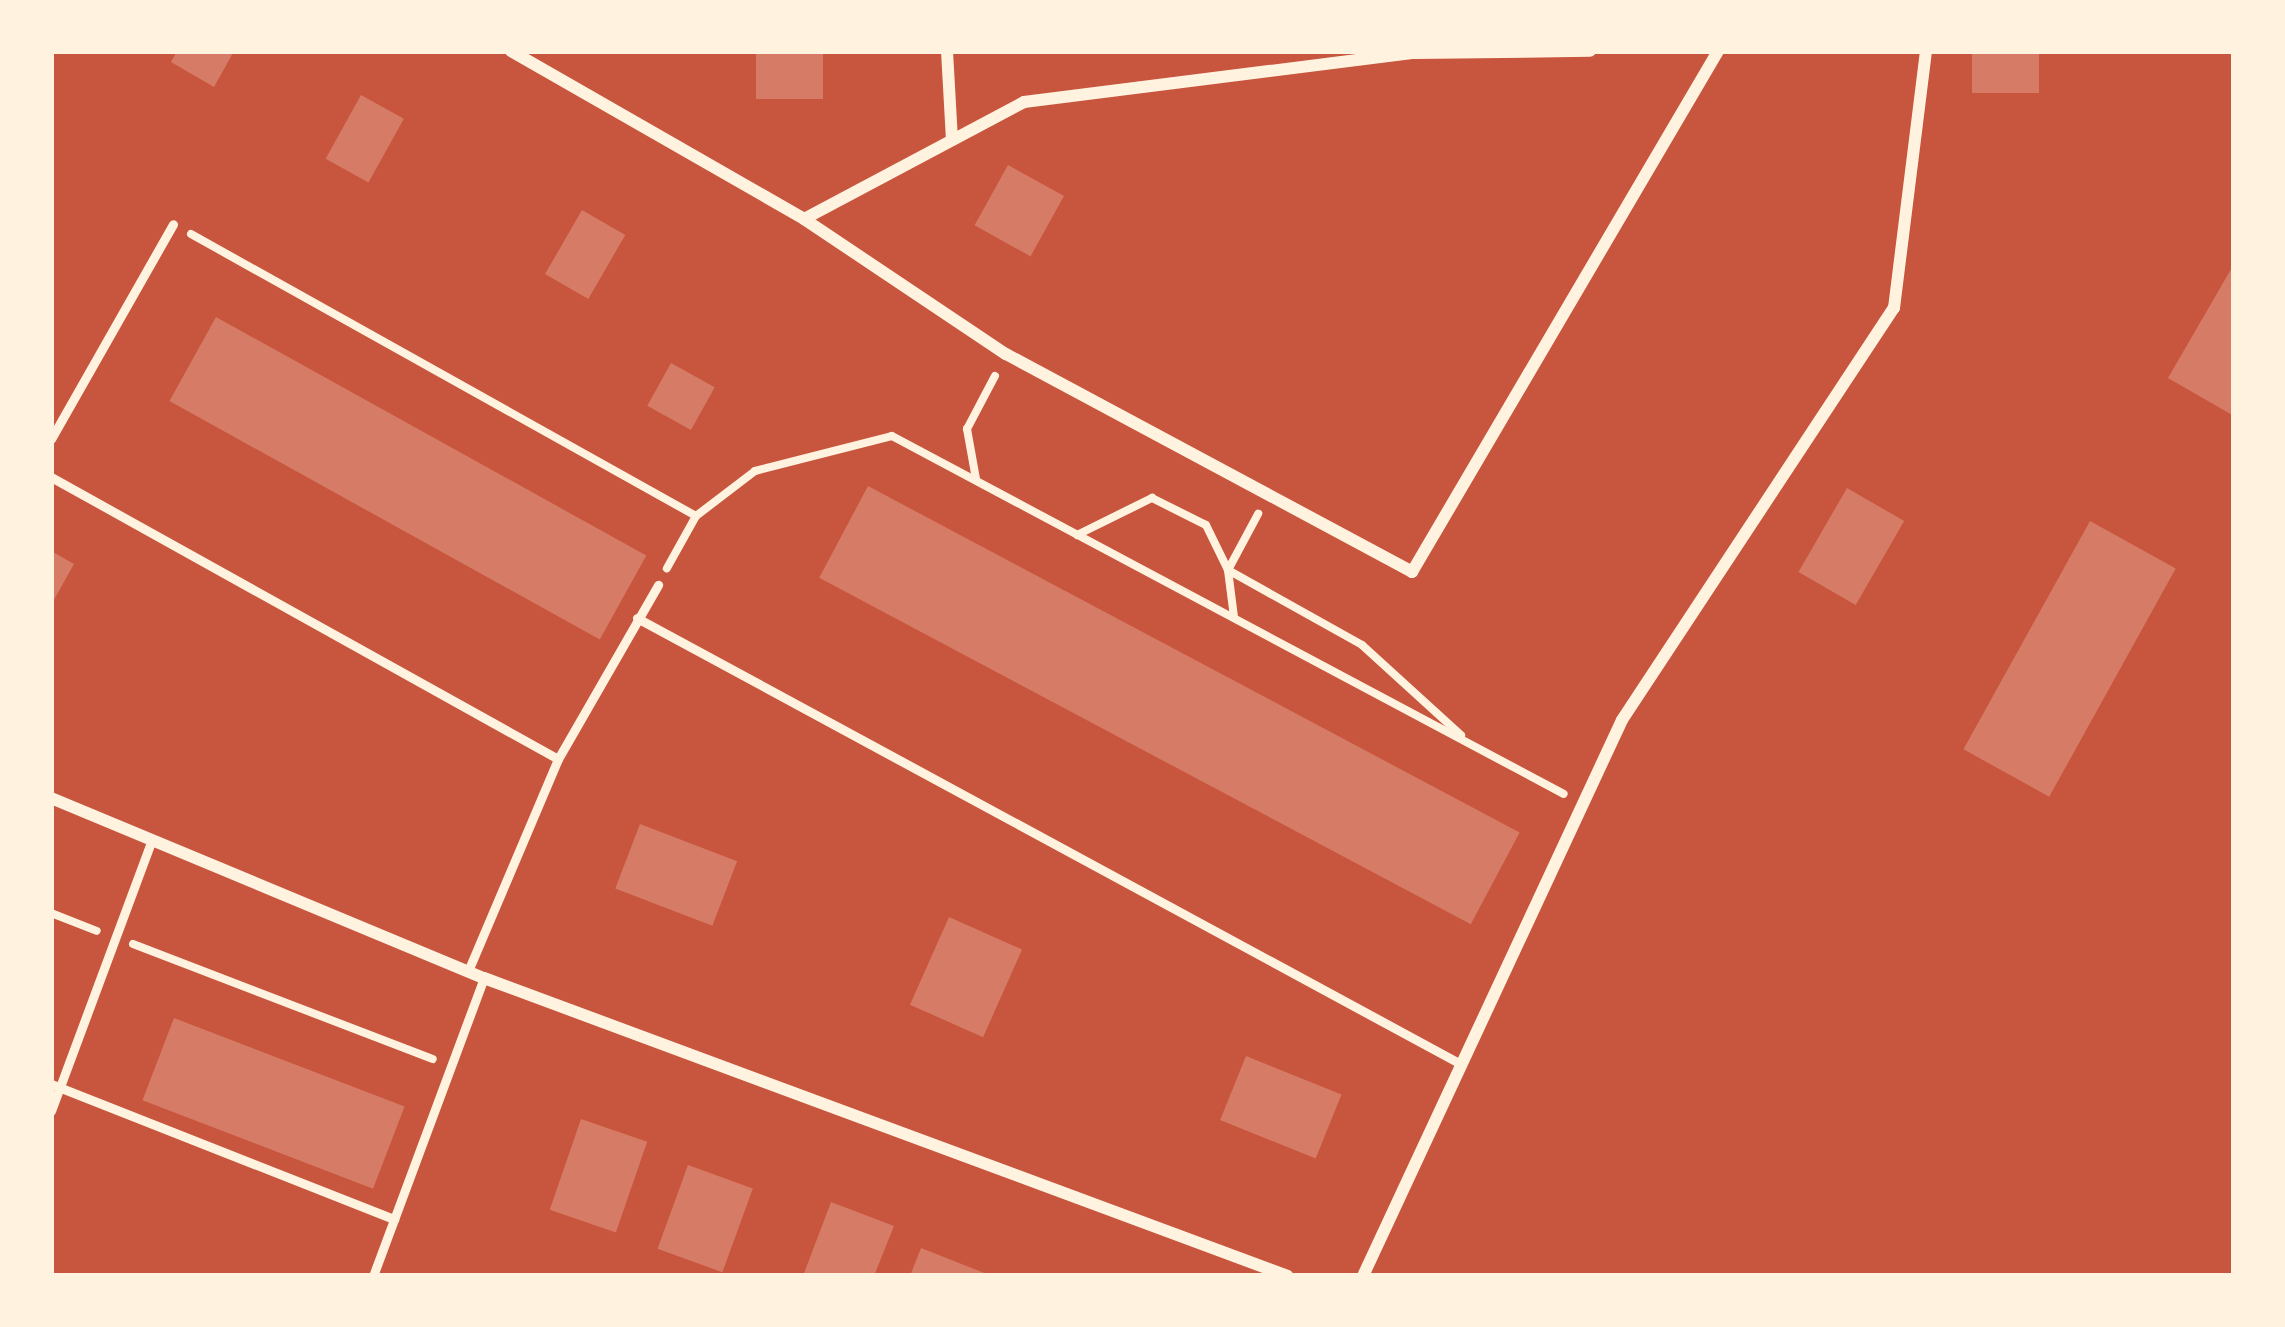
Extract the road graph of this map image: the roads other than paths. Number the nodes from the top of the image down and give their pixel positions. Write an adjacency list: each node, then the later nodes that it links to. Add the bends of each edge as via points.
1 (512, 51): 8 (street)
2 (947, 51): 7 (street)
3 (1590, 51): 6 (street)
4 (1718, 51): 8 (street, via 1412,572 1006,354)
5 (1926, 51): 19 (street, via 1894,308 1622,719)
6 (1414, 52): 7 (street, via 1024,102)
7 (952, 140): 8 (street)
8 (804, 219)
9 (173, 224): 10 (lane)
10 (51, 439)
11 (51, 477): 14 (lane)
12 (658, 586): 13 (lane)
13 (637, 618): 14 (lane); 19 (lane)
14 (558, 759): 17 (lane)
15 (51, 798): 16 (street)
16 (151, 842): 17 (street); 20 (lane)
17 (468, 971): 18 (street)
18 (484, 978): 22 (lane); 24 (street)
19 (1461, 1064): 25 (street)
20 (56, 1085): 21 (lane); 22 (lane)
21 (51, 1111)
22 (394, 1219): 23 (lane)
23 (373, 1276)
24 (1288, 1276)
25 (1363, 1276)

